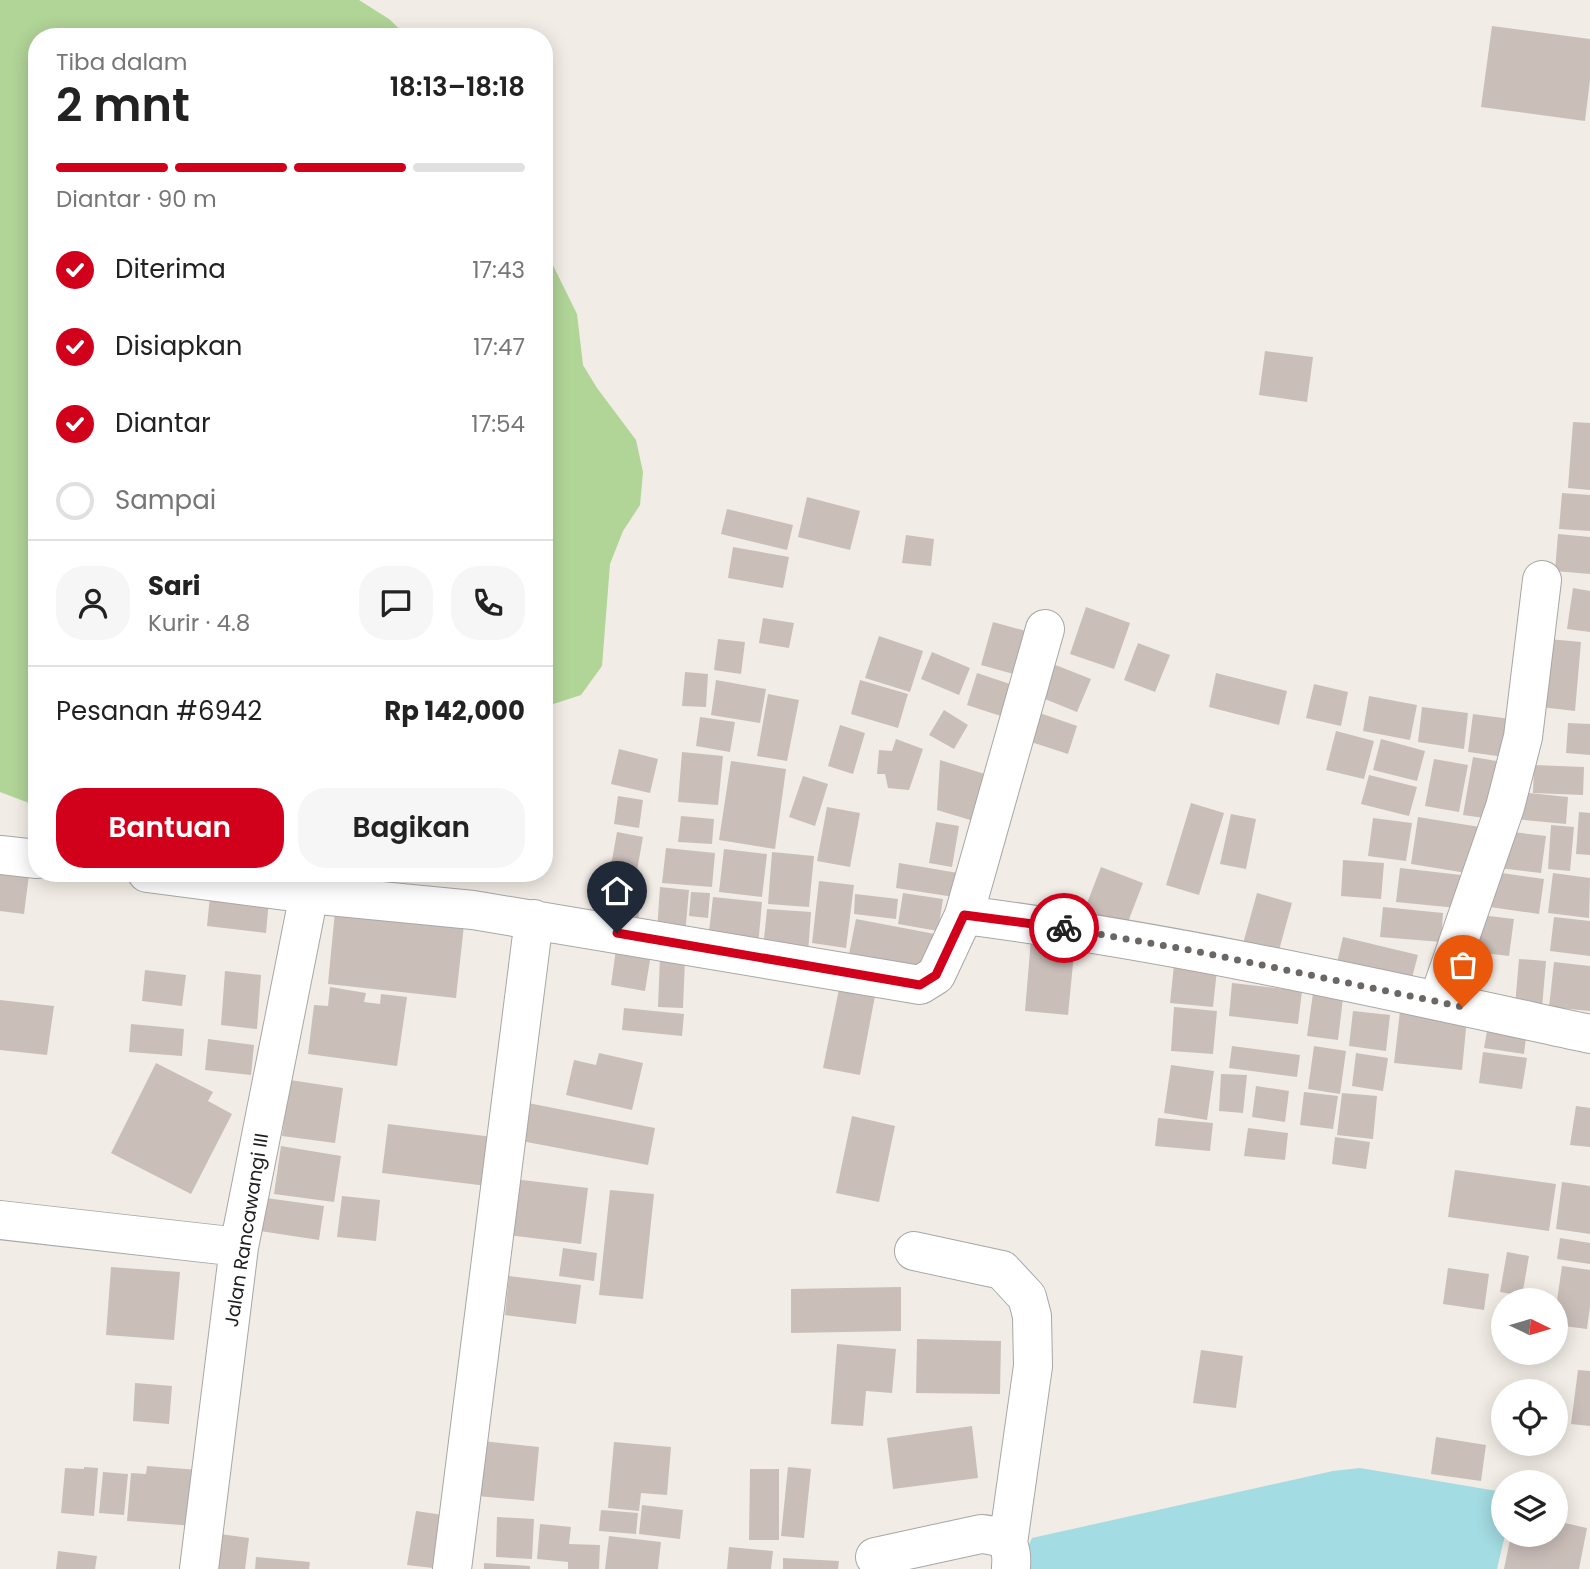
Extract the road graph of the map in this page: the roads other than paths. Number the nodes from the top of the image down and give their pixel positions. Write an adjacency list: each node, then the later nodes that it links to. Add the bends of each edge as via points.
1 (1542, 580): 9 (street, via 1523,737 1505,807)
2 (1045, 629): 7 (street)
3 (0, 855): 4 (street)
4 (28, 858)
5 (216, 882): 6 (street)
6 (309, 894): 8 (street); 12 (street, Jalan Rancawangi III)
7 (964, 915): 8 (street, via 936,975 920,985); 9 (street, via 1087,931)
8 (534, 919): 17 (street)
9 (1438, 1001): 10 (street)
10 (1590, 1034)
11 (0, 1220): 12 (street)
12 (239, 1247): 16 (street, Jalan Rancawangi III)
13 (914, 1251): 14 (street, via 1002,1270 1027,1297 1033,1366)
14 (1009, 1556): 15 (street, via 997,1535 981,1534)
15 (875, 1557)
16 (199, 1569)
17 (452, 1569)

